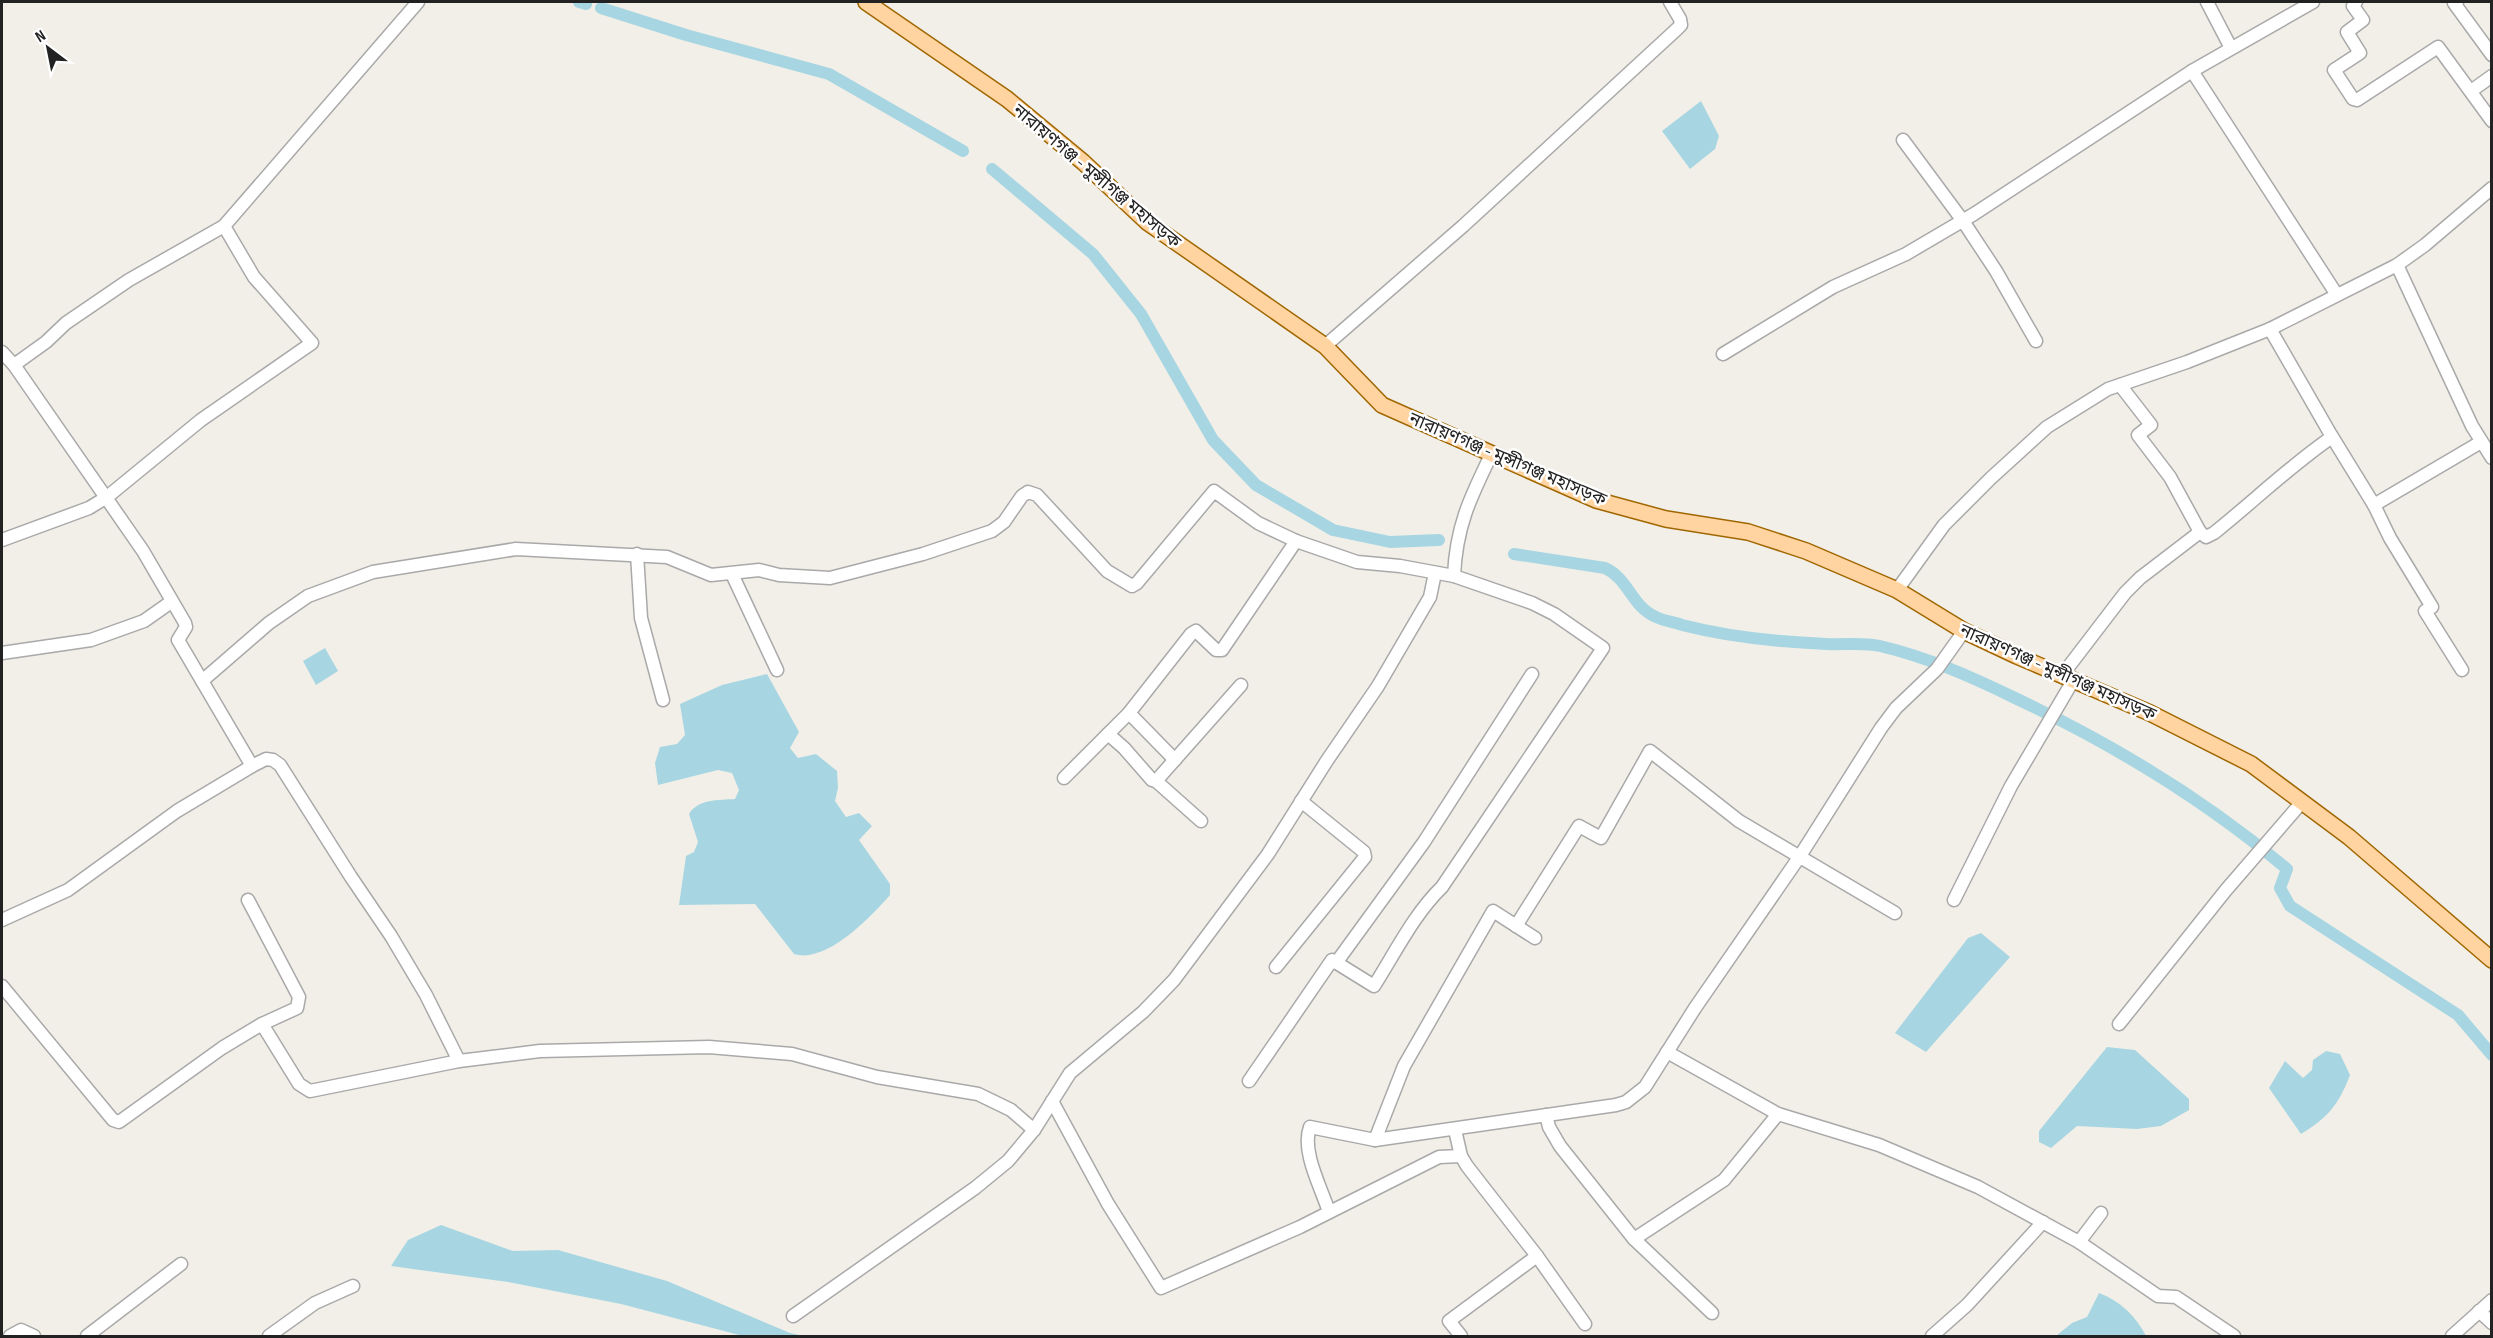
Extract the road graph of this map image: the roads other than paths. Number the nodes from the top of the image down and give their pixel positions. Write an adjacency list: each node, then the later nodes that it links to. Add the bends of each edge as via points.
1 (418, 2): 17 (street)
2 (866, 2): 22 (main road, নারায়ণগঞ্জ - মুন্সীগঞ্জ মহাসড়ক, via 1007,99 1147,222)
3 (1670, 2): 22 (street, via 1680,18 1677,29 1463,226)
4 (2208, 2): 8 (street)
5 (2313, 2): 8 (street)
6 (2356, 2): 12 (street, via 2353,6 2362,20 2347,32 2360,52 2334,70 2355,100 2438,47)
7 (2457, 2): 9 (street, via 2454,3)
8 (2231, 48): 10 (street)
9 (2492, 55)
10 (2192, 71): 16 (street); 19 (street)
11 (2492, 76): 12 (street)
12 (2471, 91): 13 (street)
13 (2492, 121)
14 (1903, 140): 16 (street)
15 (2492, 188): 18 (street)
16 (1963, 221): 21 (street); 24 (street, via 1906,254 1833,287)
17 (224, 226): 25 (street, via 129,280); 31 (street, via 254,277 312,343 201,420)
18 (2397, 265): 19 (street); 28 (street)
19 (2337, 295): 20 (street)
20 (2270, 329): 26 (street); 27 (street)
21 (2036, 341)
22 (1325, 346): 29 (main road, নারায়ণগঞ্জ - মুন্সীগঞ্জ মহাসড়ক, via 1382,405)
23 (2, 352): 25 (street)
24 (1723, 354)
25 (14, 365): 31 (street)
26 (2120, 385): 33 (street, via 2151,425 2138,435 2170,477); 40 (street, via 2047,427 2007,463 1944,525)
27 (2332, 437): 32 (street); 33 (street, via 2307,453 2214,532 2206,537)
28 (2481, 442): 30 (street); 32 (street)
29 (1491, 454): 39 (street, via 1465,508 1455,547); 40 (main road, নারায়ণগঞ্জ - মুন্সীগঞ্জ মহাসড়ক, via 1596,500 1666,519 1748,532 1806,551)
30 (2492, 458)
31 (107, 497): 34 (street, via 89,508); 41 (street)
32 (2374, 505): 45 (street, via 2432,607 2425,611)
33 (2200, 532): 47 (street, via 2125,593)
34 (2, 540)
35 (1296, 541): 37 (street, via 1357,561); 38 (street, via 1258,523 1214,491 1132,586 1107,572 1037,495 1028,492 992,531 923,554 830,578 759,570); 51 (street, via 1222,650 1216,650 1194,632)
36 (637, 554): 38 (street, via 668,557 711,575); 48 (street, via 516,549 373,572 308,596 269,623); 50 (street, via 641,618)
37 (1435, 573): 39 (street); 57 (street, via 1430,597 1378,686)
38 (732, 574): 44 (street)
39 (1454, 576): 68 (street, via 1554,614 1603,648 1374,986)
40 (1897, 590): 42 (main road, নারায়ণগঞ্জ - মুন্সীগঞ্জ মহাসড়ক)
41 (171, 602): 43 (street, via 144,621 91,640); 48 (street, via 186,627 178,640)
42 (1964, 631): 47 (main road, নারায়ণগঞ্জ - মুন্সীগঞ্জ মহাসড়ক); 60 (street, via 1937,669 1881,728)
43 (2, 653)
44 (777, 670)
45 (2462, 670)
46 (1532, 674): 68 (street, via 1424,842)
47 (2068, 677): 58 (main road, নারায়ণগঞ্জ - মুন্সীগঞ্জ মহাসড়ক, via 2251,764); 62 (street, via 2056,710)
48 (202, 681): 54 (street)
49 (1241, 685): 53 (street)
50 (663, 700)
51 (1129, 713): 52 (street); 53 (street)
52 (1108, 734): 55 (street); 56 (street)
53 (1175, 760): 56 (street)
54 (252, 766): 64 (street, via 177,811 68,890); 74 (street, via 266,759 280,765 392,936)
55 (1064, 778)
56 (1156, 781): 59 (street)
57 (1301, 801): 69 (street, via 1364,852 1365,857); 76 (street, via 1268,854 1174,980 1143,1012 1070,1073)
58 (2302, 802): 67 (main road, নারায়ণগঞ্জ - মুন্সীগঞ্জ মহাসড়ক, via 2349,837); 72 (street, via 2182,943)
59 (1201, 821)
60 (1800, 856): 63 (street); 65 (street, via 1739,821 1650,751 1601,838 1579,826); 73 (street)
61 (248, 900): 71 (street, via 299,997 297,1008)
62 (1954, 900)
63 (1895, 913)
64 (2, 920)
65 (1516, 926): 66 (street); 81 (street, via 1493,910 1404,1066)
66 (1535, 938)
67 (2492, 960)
68 (1336, 963): 75 (street, via 1332,960)
69 (1276, 967)
70 (2, 986): 71 (street, via 112,1120 119,1122)
71 (262, 1024): 74 (street, via 299,1084 310,1091)
72 (2120, 1024)
73 (1667, 1052): 77 (street); 78 (street, via 1645,1087 1626,1102)
74 (459, 1061): 79 (street, via 540,1051 709,1047 792,1054 878,1077 978,1094 1011,1110)
75 (1249, 1081)
76 (1052, 1101): 79 (street); 83 (street, via 1108,1204 1161,1288)
77 (1778, 1114): 85 (street, via 1879,1145 1978,1187); 86 (street, via 1724,1180)
78 (1546, 1115): 80 (street); 86 (street, via 1560,1146)
79 (1034, 1130): 94 (street, via 1008,1161 975,1188)
80 (1455, 1130): 81 (street); 82 (street)
81 (1375, 1140): 83 (street, via 1310,1126 1307,1136 1312,1160)
82 (1461, 1156): 83 (street, via 1439,1157); 88 (street)
83 (1329, 1212)
84 (2101, 1213): 87 (street)
85 (2043, 1222): 87 (street); 102 (street, via 1967,1305)
86 (1634, 1239): 93 (street)
87 (2079, 1242): 103 (street, via 2158,1296 2176,1297)
88 (1537, 1256): 96 (street); 101 (street, via 1449,1321)
89 (181, 1264): 99 (street)
90 (353, 1286): 100 (street, via 315,1303)
91 (2492, 1299): 92 (street)
92 (2479, 1311): 95 (street); 104 (street)
93 (1712, 1313)
94 (794, 1316)
95 (2492, 1323)
96 (1585, 1324)
97 (10, 1336): 98 (street, via 21,1329)
98 (34, 1336)
99 (87, 1336)
100 (270, 1336)
101 (1461, 1336)
102 (1932, 1336)
103 (2234, 1336)
104 (2452, 1336)

